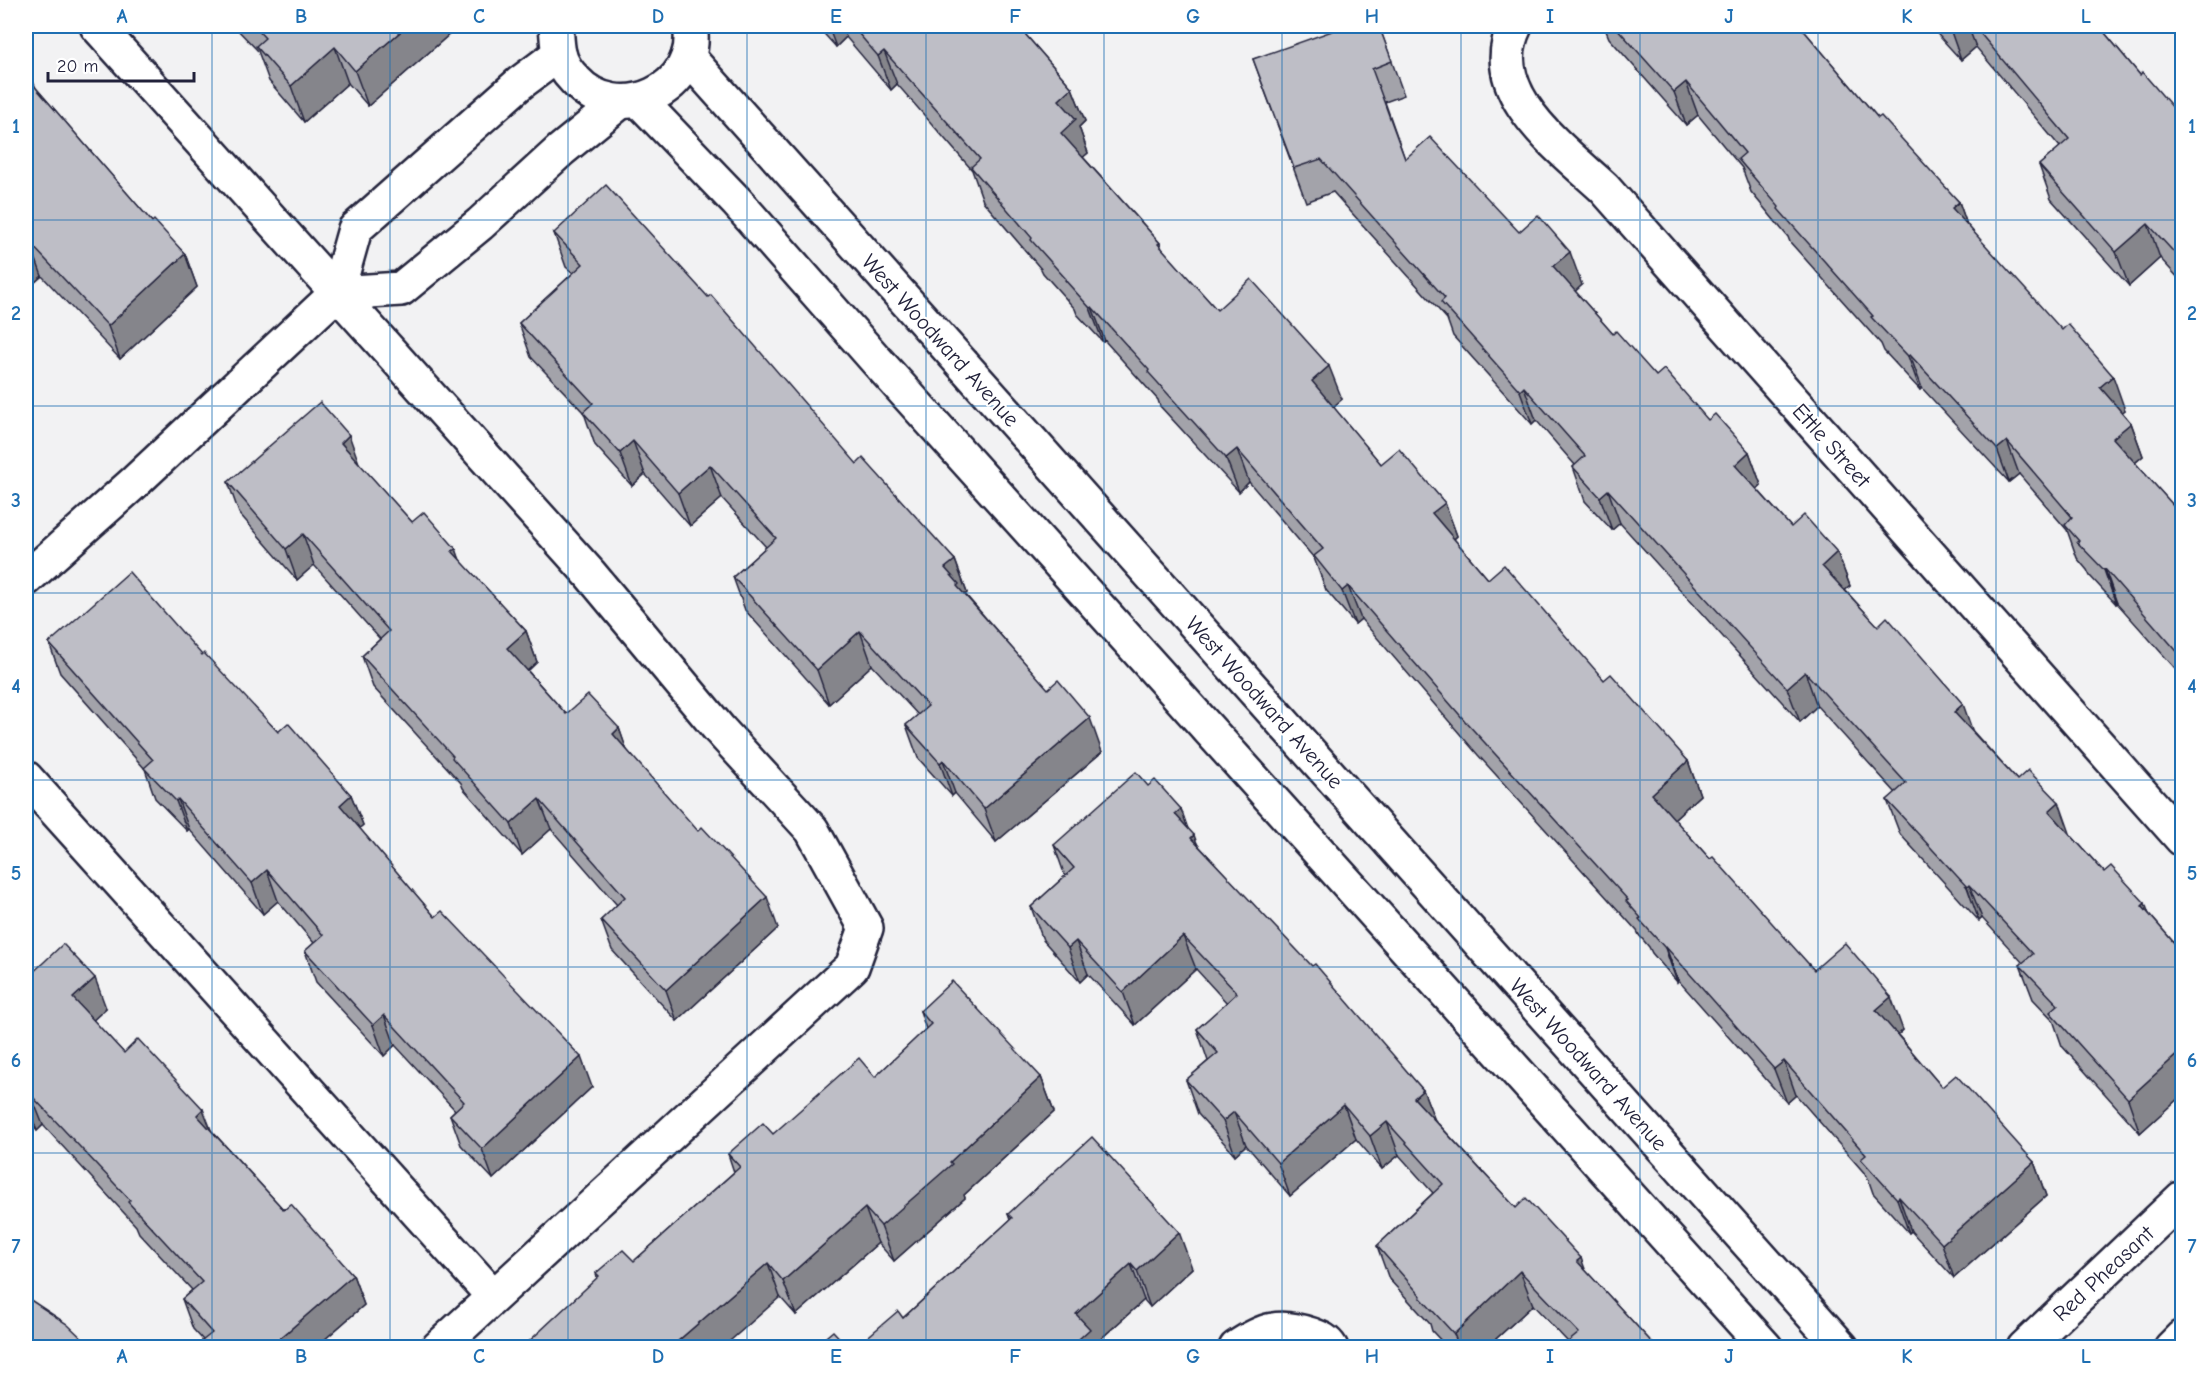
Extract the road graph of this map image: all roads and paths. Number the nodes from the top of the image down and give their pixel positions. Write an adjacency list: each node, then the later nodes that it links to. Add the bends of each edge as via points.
1 (97, 26): 6 (street)
2 (1511, 33): 9 (street, Ettle Street, via 1509,74 1520,102 1546,134 1604,188)
3 (692, 36): 5 (street, via 677,77 659,93); 17 (street, West Woodward Avenue)
4 (558, 40): 5 (street, via 568,72 582,88 600,98); 6 (street, via 520,83 355,229)
5 (630, 102): 6 (street, via 561,150 401,289); 16 (street, via 736,202)
6 (337, 294): 7 (street); 11 (street, via 582,565 720,730 812,830 866,928 852,967)
7 (26, 579)
8 (26, 778): 11 (street)
9 (2182, 839)
10 (2182, 1198): 18 (street, Red Pheasant)
11 (494, 1296): 13 (street)
12 (2182, 1337): 19 (street)
13 (438, 1347)
14 (1236, 1347): 15 (street, via 1258,1333 1291,1328 1326,1341)
15 (1331, 1347)
16 (1766, 1347)
17 (1842, 1347)
18 (2024, 1347)
19 (2171, 1347)

